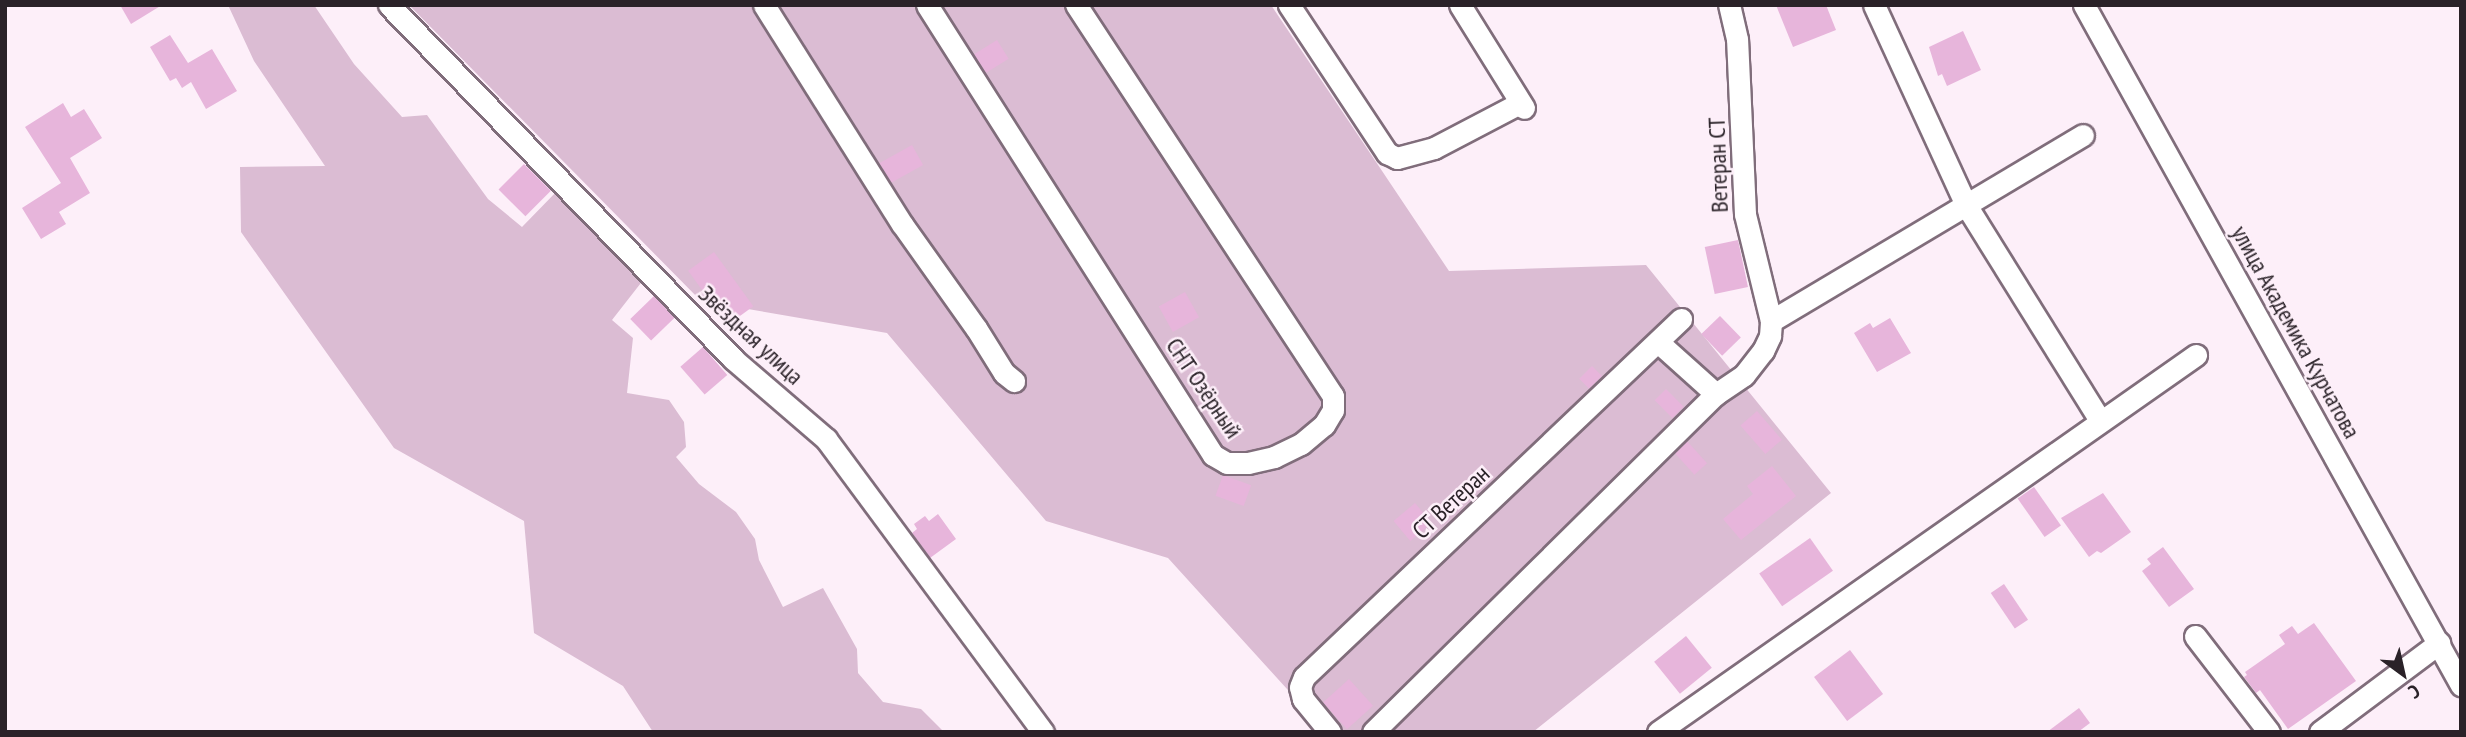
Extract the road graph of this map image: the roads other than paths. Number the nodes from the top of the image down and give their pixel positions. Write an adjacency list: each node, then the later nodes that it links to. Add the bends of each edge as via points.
1 (389, 5): 23 (street, Звёздная улица, via 733,359 826,439)
2 (764, 5): 16 (street, via 902,224)
3 (927, 5): 4 (street, СНТ Озёрный, via 1213,456 1227,463 1274,457 1301,444 1324,425 1333,410 1333,396)
4 (1076, 5)
5 (1289, 5): 6 (street, via 1387,153 1396,158 1434,148 1522,106)
6 (1460, 5)
7 (1729, 5): 13 (street, Ветеран СТ, via 1737,39 1748,237)
8 (1874, 5): 11 (street)
9 (2084, 5): 20 (street, улица Академика Курчатова)
10 (2083, 135): 11 (street)
11 (1966, 205): 13 (street); 18 (street)
12 (1681, 320): 14 (street, СТ Ветеран)
13 (1771, 321): 17 (street, via 1763,351 1744,374)
14 (1658, 342): 17 (street); 24 (street, СТ Ветеран, via 1304,677 1300,687 1303,699)
15 (2196, 355): 18 (street)
16 (1014, 381)
17 (1716, 394): 25 (street)
18 (2100, 420): 26 (street)
19 (2196, 636): 27 (street)
20 (2449, 649): 21 (street, улица Академика Курчатова); 22 (street)
21 (2461, 685)
22 (2345, 724): 28 (street)
23 (1043, 732)
24 (1330, 732)
25 (1373, 732)
26 (1658, 732)
27 (2269, 732)
28 (2320, 732)

